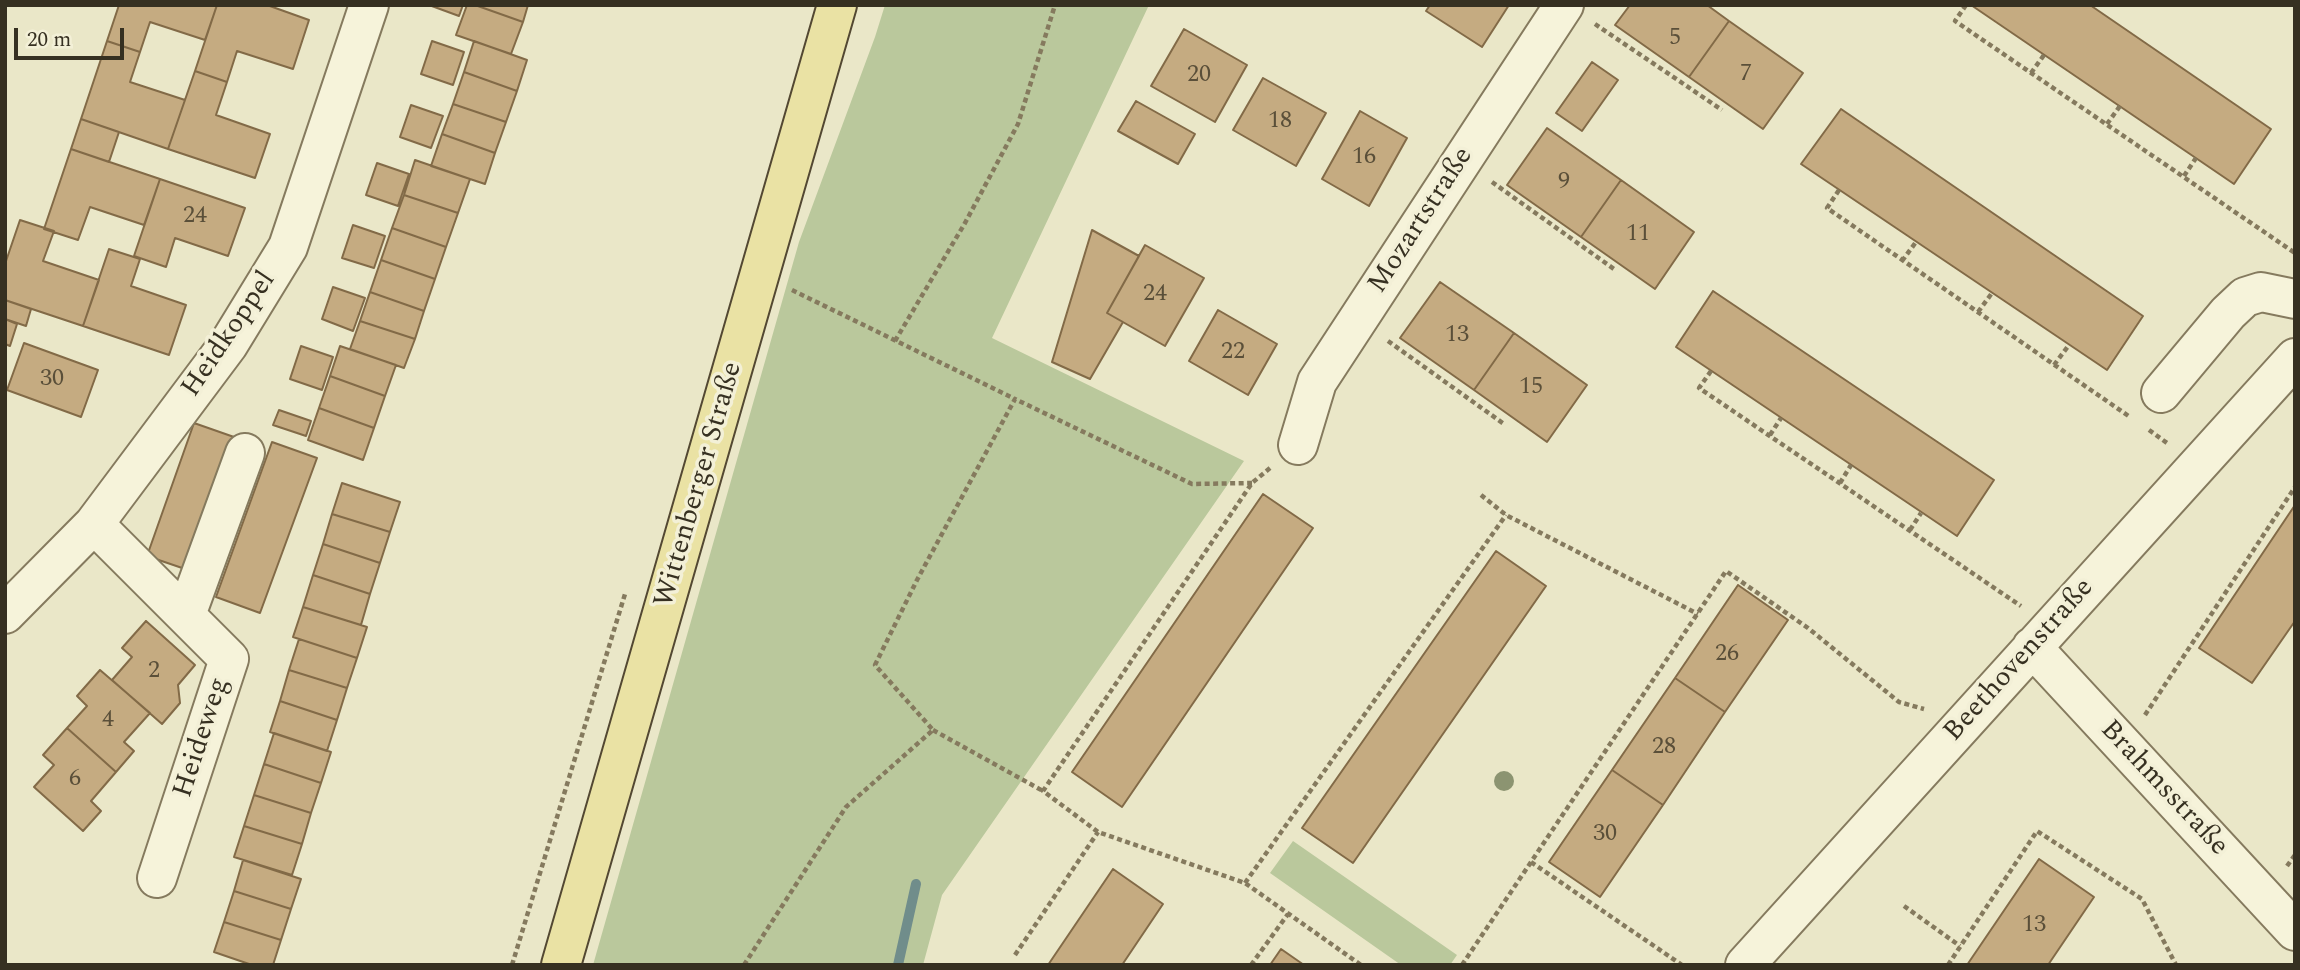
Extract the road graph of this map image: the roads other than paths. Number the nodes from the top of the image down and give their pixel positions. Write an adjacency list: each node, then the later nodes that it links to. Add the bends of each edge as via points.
1 (369, 5): 9 (street, Heidkoppel, via 288,247 228,345)
2 (837, 5): 15 (main road, Wittenberger Straße)
3 (1576, 13): 7 (street, Mozartstraße, via 1462,161 1357,319 1317,382)
4 (2295, 299): 6 (street, via 2261,292 2245,297)
5 (2295, 358): 12 (street, Beethovenstraße)
6 (2161, 393)
7 (1298, 445)
8 (245, 453): 11 (street)
9 (94, 524): 10 (street, Heidkoppel); 11 (street, Heideweg)
10 (5, 614)
11 (186, 615): 13 (street, Heideweg, via 229,659)
12 (2042, 637): 14 (street, Brahmsstraße, via 2124,747); 16 (street, Beethovenstraße)
13 (157, 878)
14 (2295, 931)
15 (561, 965)
16 (1745, 965)

